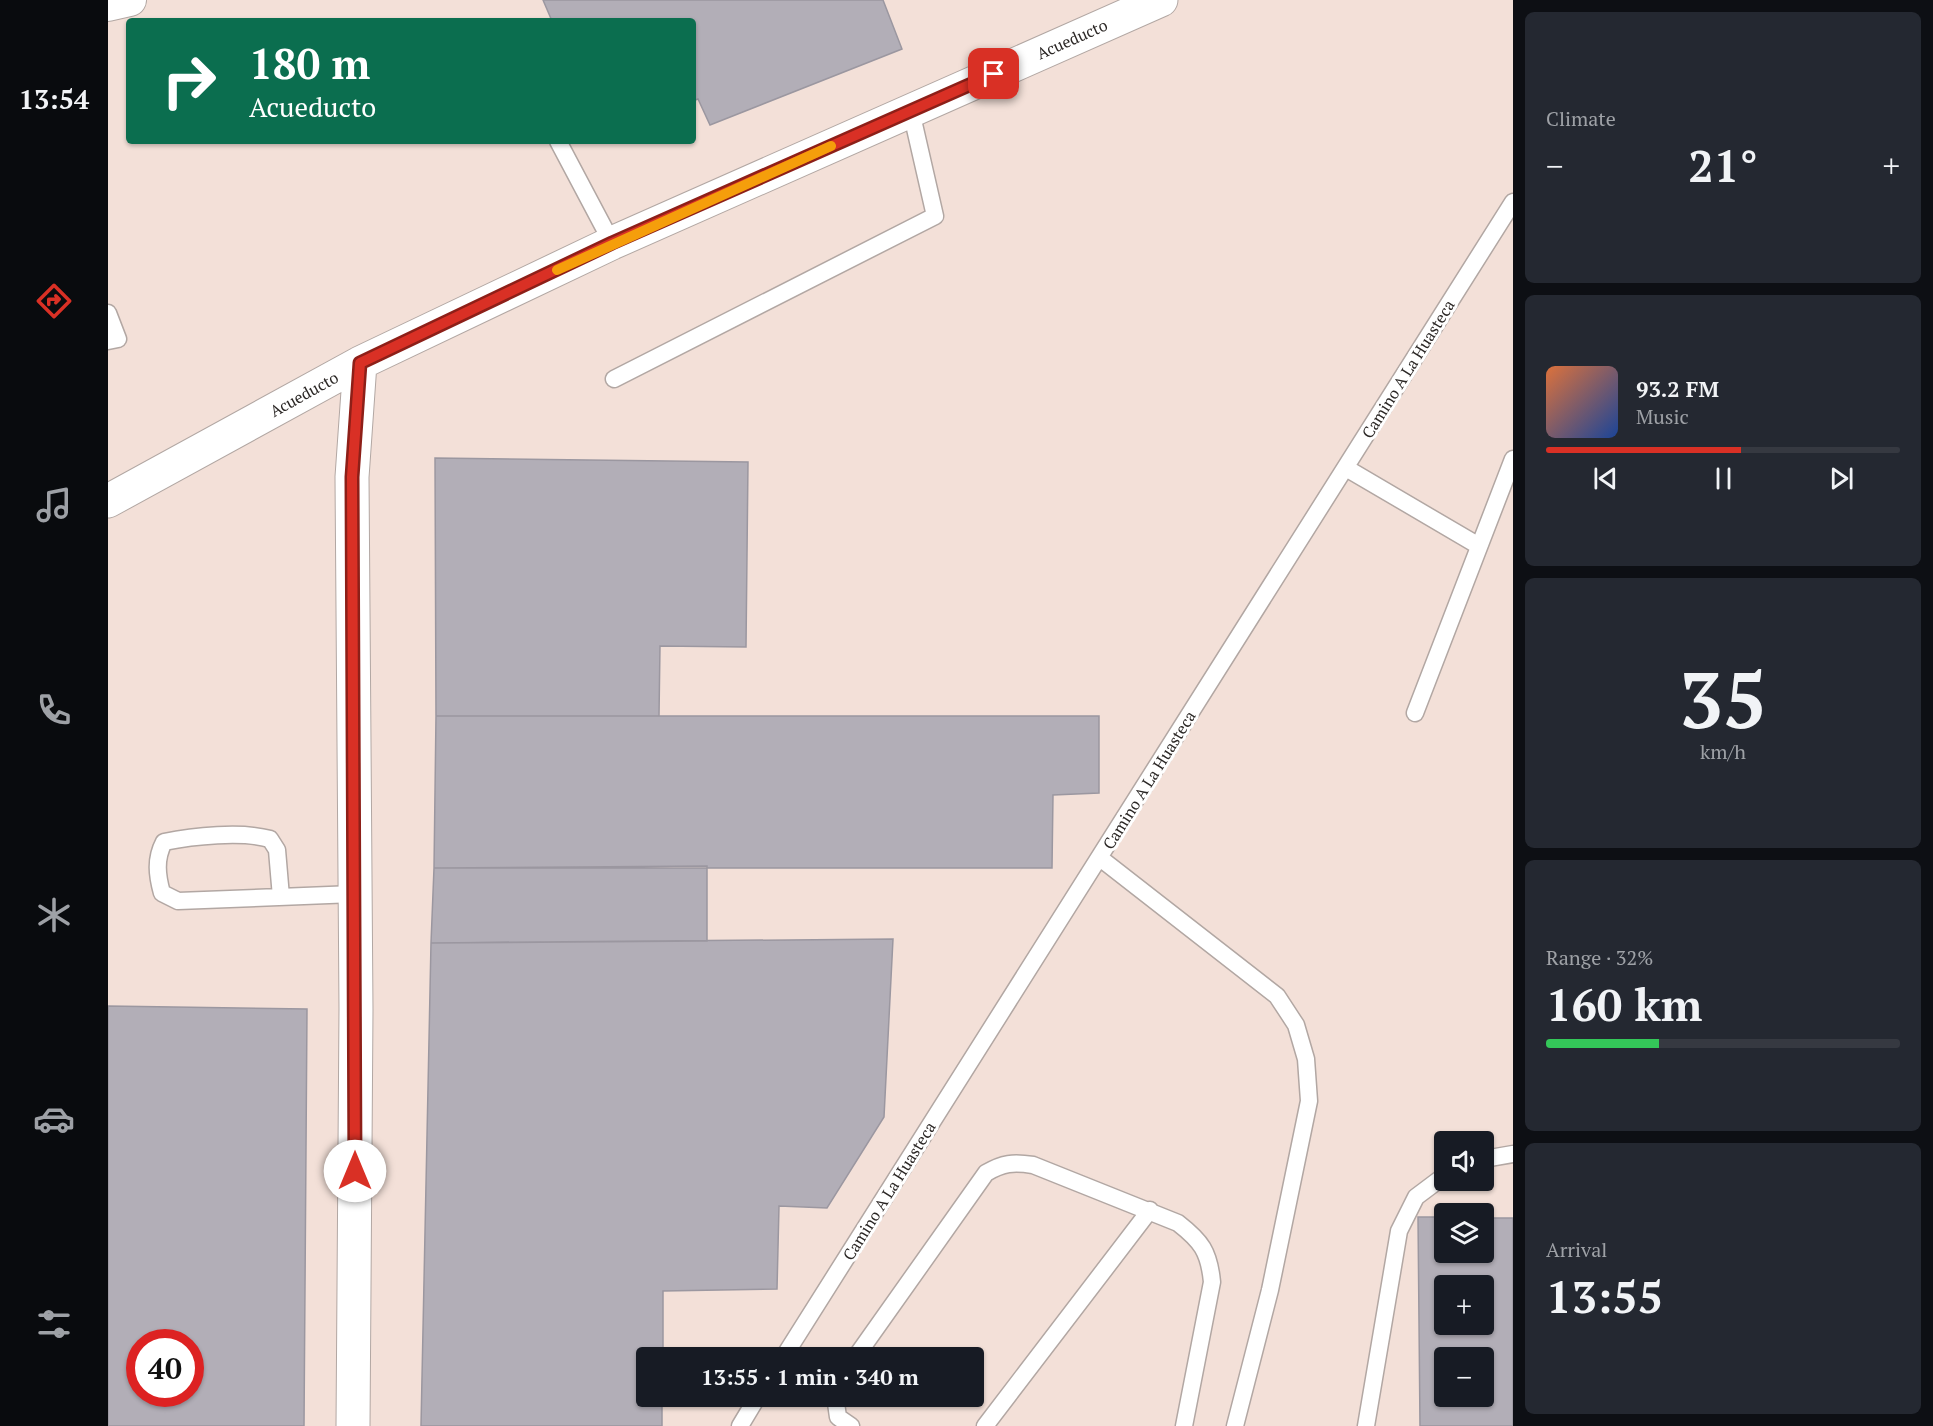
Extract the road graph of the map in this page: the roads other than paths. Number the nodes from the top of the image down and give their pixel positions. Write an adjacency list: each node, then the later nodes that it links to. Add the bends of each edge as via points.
1 (130, 0): 3 (street)
2 (1161, 0): 4 (street, Acueducto)
3 (108, 5)
4 (911, 111): 7 (street, Acueducto); 11 (lane, via 935,216)
5 (560, 144): 7 (lane)
6 (1513, 202): 13 (lane, Camino A La Huasteca)
7 (612, 243): 10 (street, Acueducto)
8 (108, 313): 9 (lane, via 118,339)
9 (108, 341)
10 (360, 363): 14 (street, Acueducto); 18 (street, via 352,477)
11 (614, 379)
12 (1513, 459): 15 (lane)
13 (1346, 468): 15 (lane); 17 (lane, Camino A La Huasteca)
14 (108, 501)
15 (1479, 546): 16 (lane)
16 (1415, 713)
17 (1100, 858): 24 (lane, Camino A La Huasteca); 33 (lane, via 1277,996 1296,1025 1306,1059 1309,1101 1270,1290)
18 (354, 894): 19 (lane); 28 (street)
19 (281, 897): 19 (lane, via 178,902 162,893 157,854 164,842 178,839 256,835 270,839 277,850)
20 (1513, 1154): 21 (lane)
21 (1494, 1157)
22 (1434, 1184): 34 (lane, via 1416,1197 1399,1231)
23 (1150, 1210): 25 (lane, via 1033,1165 1000,1165 986,1173); 31 (lane); 32 (lane, via 1178,1223 1198,1239 1210,1261 1212,1282)
24 (790, 1347)
25 (863, 1347)
26 (751, 1407): 29 (lane)
27 (837, 1407): 30 (lane, via 838,1417)
28 (353, 1426)
29 (740, 1426)
30 (851, 1426)
31 (985, 1426)
32 (1184, 1426)
33 (1235, 1426)
34 (1366, 1426)

